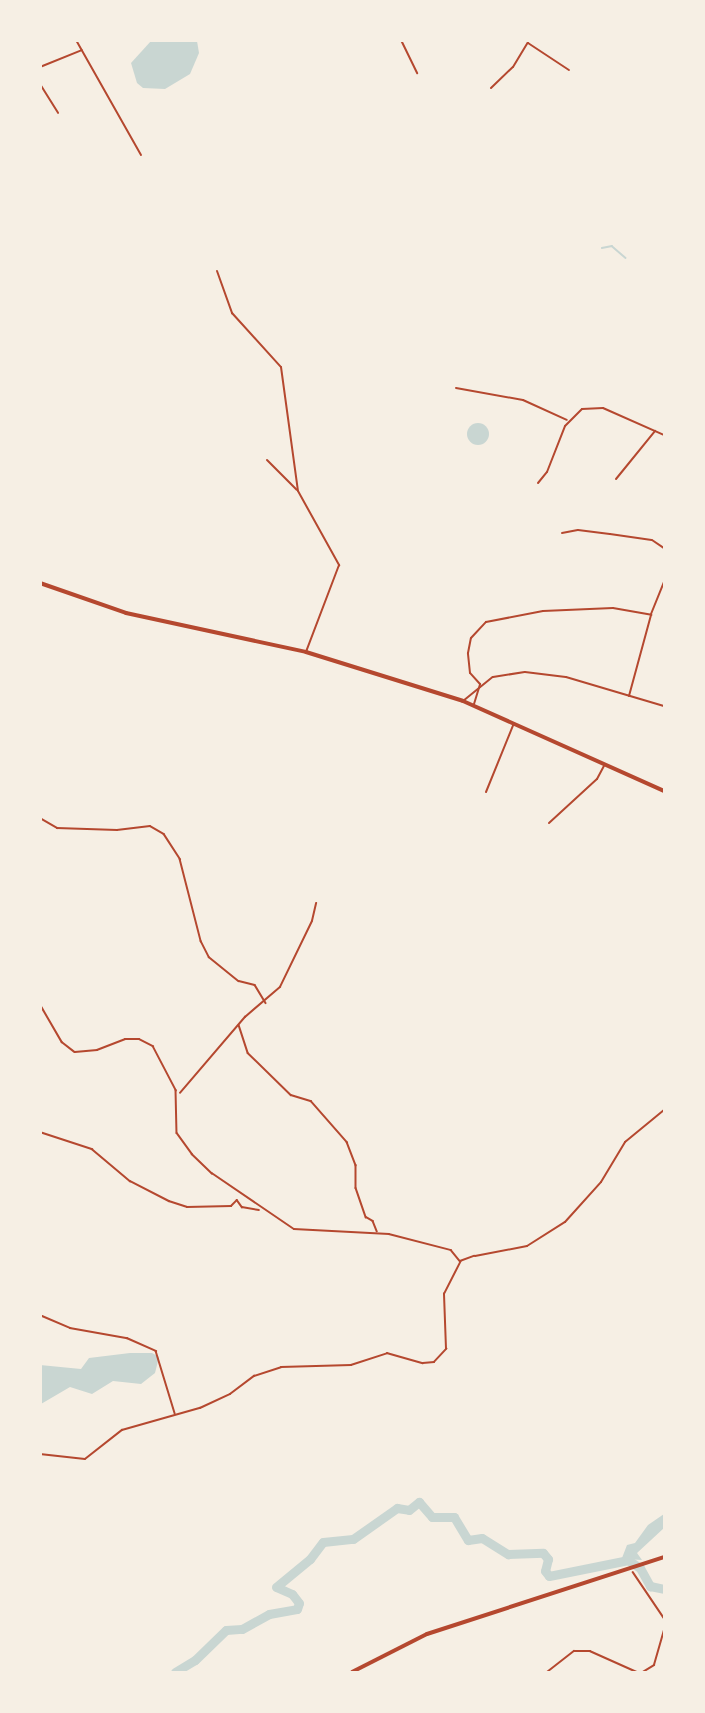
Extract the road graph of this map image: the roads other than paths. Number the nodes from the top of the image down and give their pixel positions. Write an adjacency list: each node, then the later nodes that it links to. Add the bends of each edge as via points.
1 (76, 40): 4 (street)
2 (401, 40): 7 (street)
3 (528, 42): 6 (street); 9 (street, via 509,71)
4 (81, 50): 5 (street); 11 (street)
5 (40, 67)
6 (569, 70)
7 (417, 73)
8 (40, 84): 10 (street)
9 (491, 88)
10 (58, 113)
11 (141, 155)
12 (217, 271): 20 (street, via 232,313 281,368)
13 (456, 388): 14 (street, via 523,400)
14 (568, 420): 15 (street, via 579,410 596,406); 19 (street)
15 (655, 431): 16 (street); 18 (street)
16 (664, 435)
17 (267, 460): 20 (street)
18 (616, 479)
19 (538, 483)
20 (298, 490): 26 (street, via 340,567)
21 (562, 533): 22 (street, via 578,530 610,534 654,541)
22 (664, 548)
23 (664, 581): 25 (street)
24 (40, 583): 26 (main road, via 126,613)
25 (651, 615): 27 (street, via 584,608 488,620 474,633 469,648 470,673); 28 (street)
26 (306, 652): 29 (main road)
27 (480, 684): 28 (street, via 506,673 538,673); 29 (street); 30 (street)
28 (629, 696): 31 (street)
29 (463, 701): 30 (main road)
30 (474, 705): 32 (main road)
31 (664, 706)
32 (514, 723): 33 (main road); 35 (street)
33 (604, 766): 34 (main road); 36 (street, via 597,779)
34 (664, 790)
35 (486, 792)
36 (549, 823)
37 (40, 1004): 40 (lane, via 62,1042 75,1052 98,1050 125,1039 147,1041 166,1067 175,1098 174,1124 192,1154 212,1173 300,1232 378,1233 450,1250)
38 (664, 1110): 39 (street, via 627,1140 584,1203 566,1222 527,1246)
39 (475, 1256): 40 (lane)
40 (460, 1261): 41 (lane, via 444,1294 446,1349 439,1359 423,1363 387,1353 351,1365 281,1367 254,1376 230,1394 176,1416 122,1431 85,1459)
41 (40, 1454)
42 (664, 1557): 43 (main road, via 427,1634)
43 (352, 1672)

